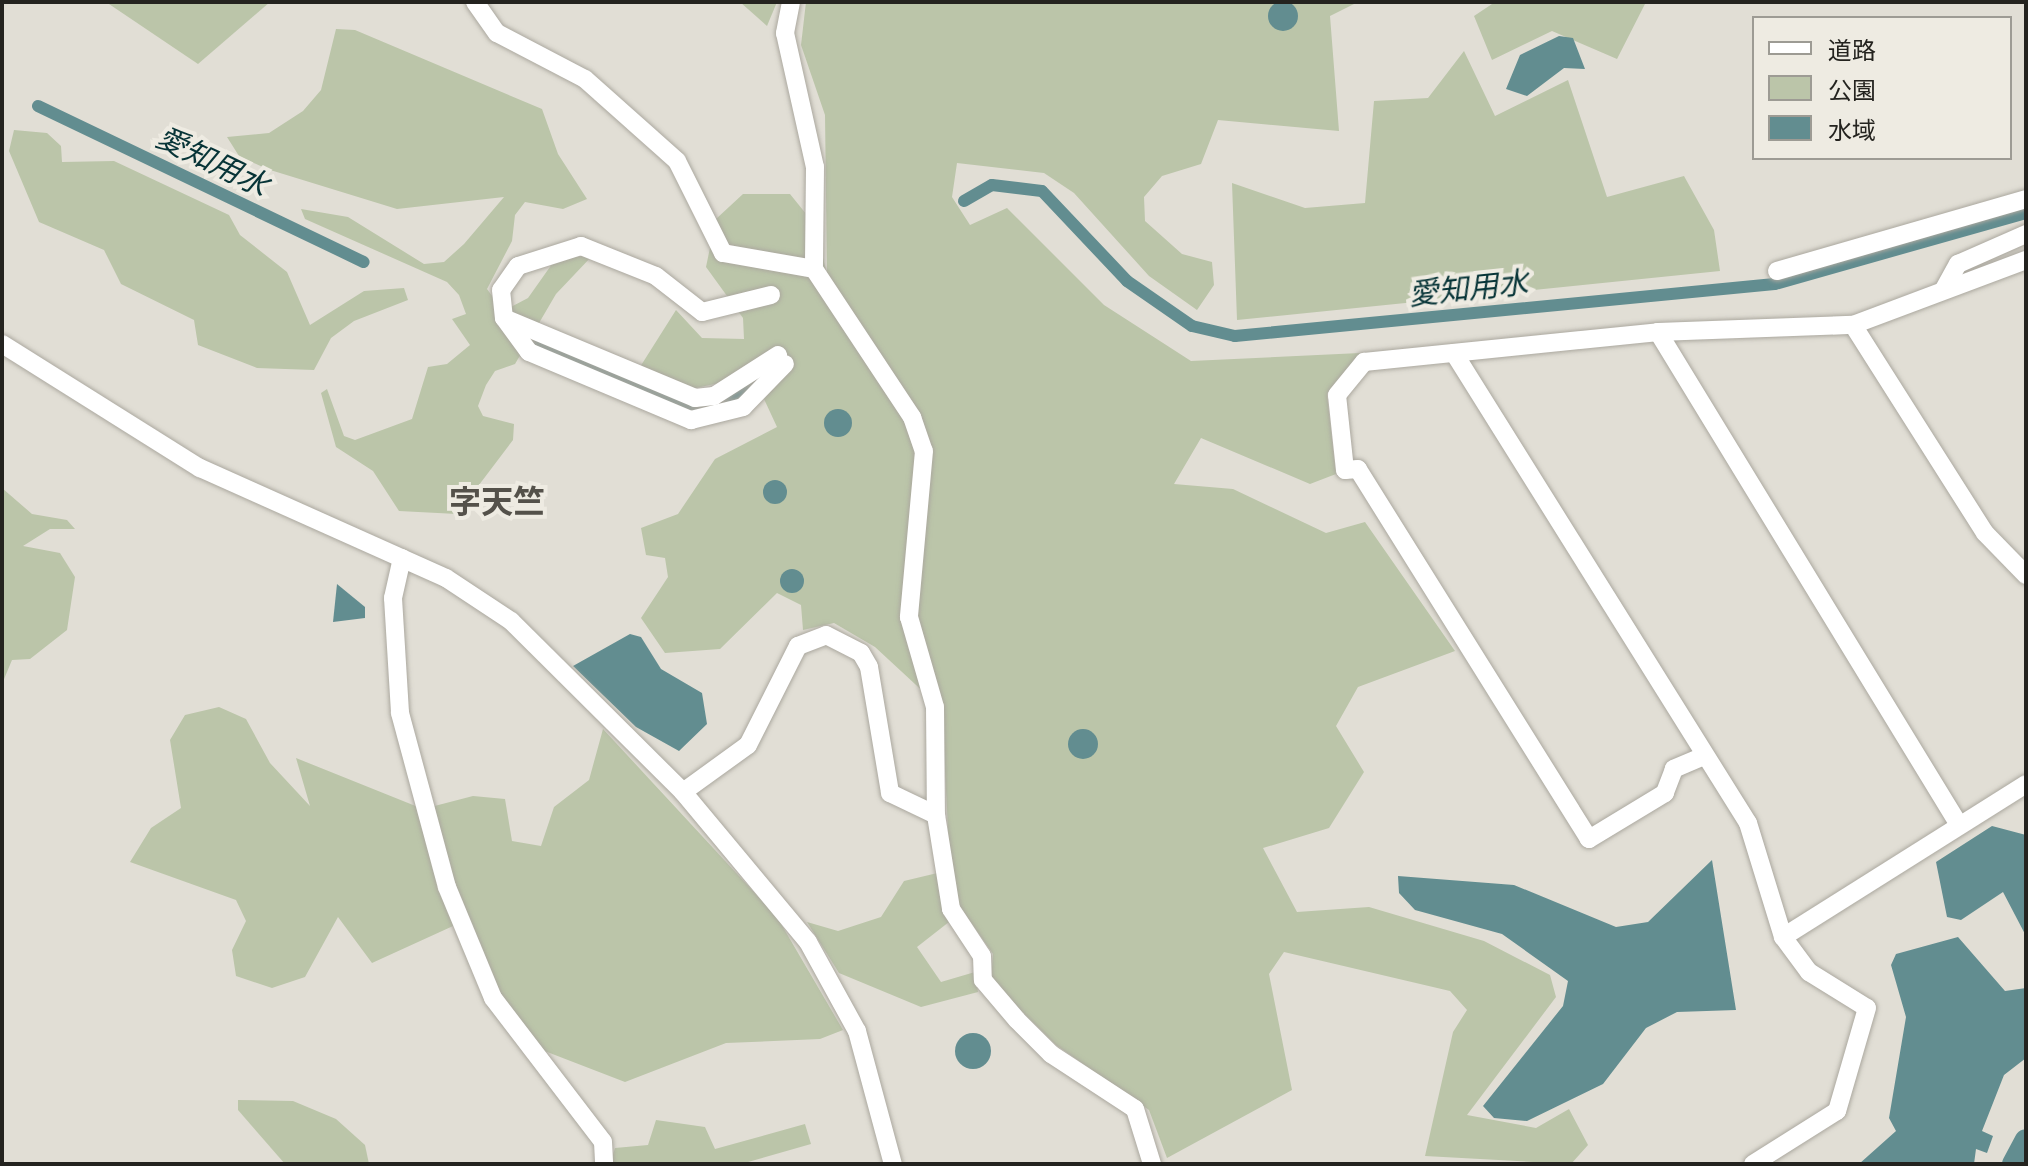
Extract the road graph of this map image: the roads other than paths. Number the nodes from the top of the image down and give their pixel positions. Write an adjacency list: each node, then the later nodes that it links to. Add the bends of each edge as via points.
1 (475, 2): 6 (street, via 497,33 585,79 677,161 723,253)
2 (791, 2): 6 (street, via 785,33 815,167)
3 (2026, 199): 7 (street)
4 (2026, 234): 8 (street, via 1958,264)
5 (2026, 260): 8 (street)
6 (814, 269): 20 (street, via 912,417 924,451 909,617 935,707)
7 (1777, 271)
8 (1944, 289): 10 (street)
9 (771, 295): 14 (street, via 702,312 631,264 581,246 560,247 518,266 501,290 504,318 695,398 714,396)
10 (1853, 325): 11 (street); 16 (street, via 1985,533)
11 (1658, 332): 13 (street); 21 (street)
12 (2, 344): 15 (street, via 200,468)
13 (1454, 353): 17 (street); 17 (street, via 1364,362 1337,395 1345,470 1358,469 1589,839 1665,793 1674,769)
14 (782, 359)
15 (402, 558): 19 (street, via 511,621); 23 (street, via 393,598 400,713 447,887 493,998 603,1142)
16 (2026, 575)
17 (1704, 756): 22 (street, via 1748,823)
18 (2026, 784): 21 (street)
19 (683, 792): 20 (street, via 748,745 798,646 826,635 861,653 869,667 890,793); 24 (street, via 770,893 837,987 873,1076)
20 (936, 815): 25 (street, via 951,909 982,956 983,980 1051,1054 1135,1109)
21 (1959, 825): 22 (street)
22 (1783, 937): 26 (street, via 1809,972 1863,1000 1868,1021 1833,1116)
23 (604, 1164)
24 (893, 1164)
25 (1152, 1164)
26 (1753, 1164)

